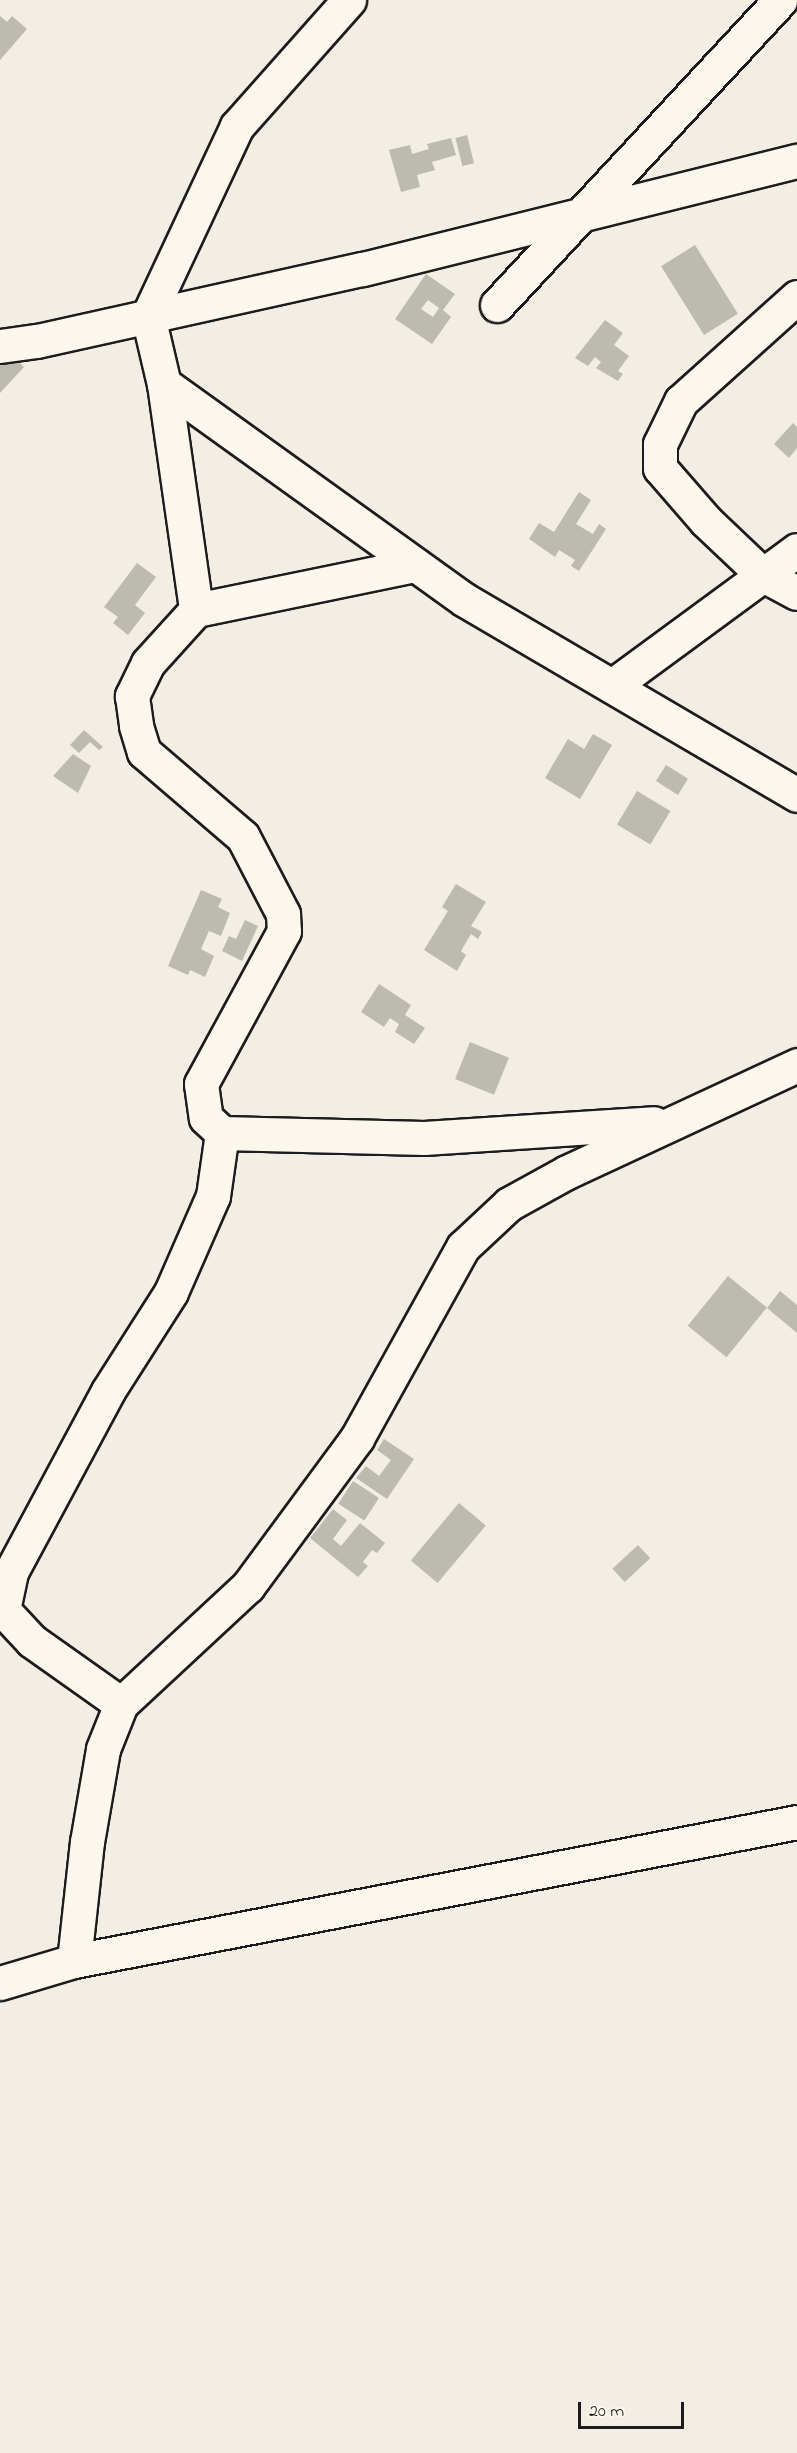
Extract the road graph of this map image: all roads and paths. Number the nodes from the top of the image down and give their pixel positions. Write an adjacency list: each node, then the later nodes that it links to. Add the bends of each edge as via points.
1 (349, 0): 7 (street, via 237,126)
2 (780, 0): 4 (street)
3 (797, 161): 4 (street)
4 (588, 211): 6 (street); 7 (street, via 363,269)
5 (797, 297): 12 (street, via 681,401 660,444 660,468 706,521)
6 (498, 305)
7 (148, 316): 8 (street); 9 (street)
8 (0, 346)
9 (164, 384): 11 (street); 14 (street)
10 (797, 550): 12 (street)
11 (415, 565): 14 (street); 15 (street, via 465,600)
12 (763, 575): 13 (street); 15 (street)
13 (797, 593)
14 (196, 610): 19 (street, via 148,663 132,696 136,726 144,752 243,837 283,914 284,931 201,1084 206,1118)
15 (612, 686): 16 (street)
16 (797, 795)
17 (797, 1065): 18 (street)
18 (674, 1122): 19 (street, via 424,1138); 20 (street, via 509,1204 463,1247 357,1438 248,1586)
19 (222, 1133): 20 (street, via 213,1196 171,1292 108,1391 11,1572 3,1610 32,1641)
20 (121, 1704): 22 (street, via 103,1749 87,1842)
21 (797, 1822): 22 (street)
22 (74, 1961): 23 (street)
23 (0, 1983)

